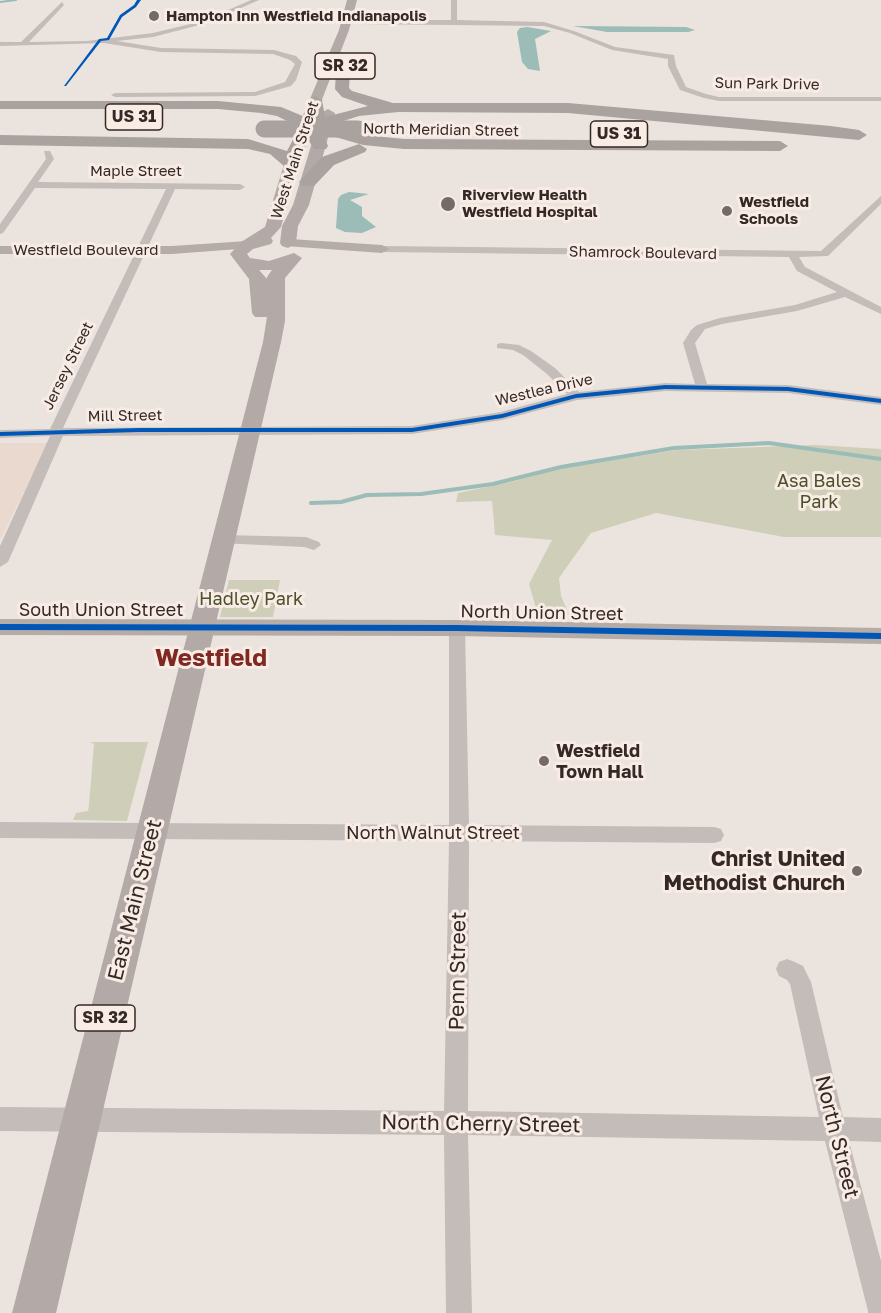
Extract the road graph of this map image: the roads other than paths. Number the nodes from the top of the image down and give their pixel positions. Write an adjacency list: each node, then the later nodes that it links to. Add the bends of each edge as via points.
1 (256, 0): 8 (street, via 185,28)
2 (352, 0): 11 (main road, West Main Street / SR 32, via 344,30)
3 (362, 0): 7 (main road, West Main Street / SR 32)
4 (454, 0): 6 (street)
5 (62, 4): 10 (street)
6 (454, 21): 7 (street, Sun Park Drive); 13 (street, Sun Park Drive, via 544,24 614,49 671,57 683,88 720,99)
7 (357, 22): 11 (main road, West Main Street / SR 32)
8 (107, 42): 10 (street); 12 (street, via 161,50 274,52 293,57 299,64 288,84 255,94)
9 (0, 44): 10 (street)
10 (23, 44)
11 (342, 63): 14 (main road, West Main Street / SR 32); 15 (main road, West Main Street / SR 32); 17 (highway, via 302,94 269,102); 18 (highway, via 342,89 356,99)
12 (115, 95)
13 (881, 99)
14 (315, 100): 21 (highway)
15 (332, 100): 21 (highway)
16 (0, 105): 17 (highway)
17 (218, 105): 21 (highway, via 276,111)
18 (447, 106): 21 (highway, via 379,108); 24 (highway, via 576,108 831,130)
19 (0, 116): 20 (highway, North Meridian Street / US 31)
20 (266, 124): 22 (highway, North Meridian Street / US 31); 24 (highway, North Meridian Street / US 31, bridge)
21 (315, 124): 25 (highway, via 247,139); 26 (highway, via 351,137); 27 (highway); 31 (highway, via 300,141)
22 (0, 127)
23 (0, 140): 25 (highway)
24 (865, 140): 29 (highway)
25 (161, 141): 31 (highway, via 260,146)
26 (404, 144): 28 (highway); 32 (highway, via 343,154 324,164)
27 (320, 146): 32 (main road, West Main Street / SR 32)
28 (798, 147)
29 (833, 148)
30 (47, 153): 33 (street, via 50,159)
31 (293, 157): 42 (main road, West Main Street, via 272,229)
32 (309, 182): 41 (main road, West Main Street / SR 32, via 290,226)
33 (32, 185): 34 (street, Maple Street); 37 (street)
34 (172, 186): 35 (street, Maple Street); 40 (street, Jersey Street)
35 (240, 187)
36 (881, 200): 43 (street, Shamrock Boulevard, via 824,254)
37 (0, 231)
38 (382, 249): 41 (street, Shamrock Boulevard); 43 (street, Shamrock Boulevard)
39 (0, 250): 40 (street, Westfield Boulevard)
40 (142, 250): 42 (street, Westfield Boulevard); 53 (street, Jersey Street)
41 (290, 251): 42 (main road, via 272,240); 42 (main road, via 268,266); 47 (main road, West Main Street / SR 32, via 276,279 276,321)
42 (246, 253): 47 (main road, West Main Street / SR 32, via 259,283)
43 (793, 254): 44 (street, via 801,269)
44 (846, 293): 45 (street); 48 (street, via 797,308 701,327 689,343)
45 (881, 311)
46 (501, 346): 49 (street, via 527,353)
47 (265, 369): 51 (main road, West Main Street / SR 32)
48 (702, 387): 49 (street, Westlea Drive, via 632,388); 50 (street, Westlea Drive, via 788,389)
49 (576, 396): 51 (street, Westlea Drive, via 437,428)
50 (881, 401)
51 (251, 431): 53 (street, Mill Street); 54 (main road, West Main Street / SR 32)
52 (0, 434): 53 (street, Mill Street)
53 (57, 434): 56 (street, Jersey Street)
54 (224, 540): 55 (street); 58 (main road, West Main Street / SR 32)
55 (314, 545)
56 (0, 562)
57 (0, 627): 58 (street, South Union Street)
58 (202, 627): 59 (street, North Union Street); 62 (main road, East Main Street / SR 32)
59 (457, 628): 60 (street, North Union Street); 63 (street, Penn Street)
60 (881, 636)
61 (0, 830): 62 (street, North Walnut Street)
62 (152, 831): 63 (street, North Walnut Street); 67 (main road, East Main Street / SR 32)
63 (459, 833): 64 (street, North Walnut Street); 68 (street, Penn Street)
64 (714, 835)
65 (787, 969): 69 (street, North Street, via 799,978)
66 (0, 1119): 67 (street, North Cherry Street)
67 (81, 1120): 68 (street, North Cherry Street); 72 (main road, East Main Street / SR 32)
68 (456, 1123): 69 (street, North Cherry Street); 73 (street, Penn Street)
69 (834, 1130): 70 (street, North Cherry Street); 71 (street, North Street)
70 (881, 1130)
71 (881, 1311)
72 (34, 1313)
73 (459, 1313)

